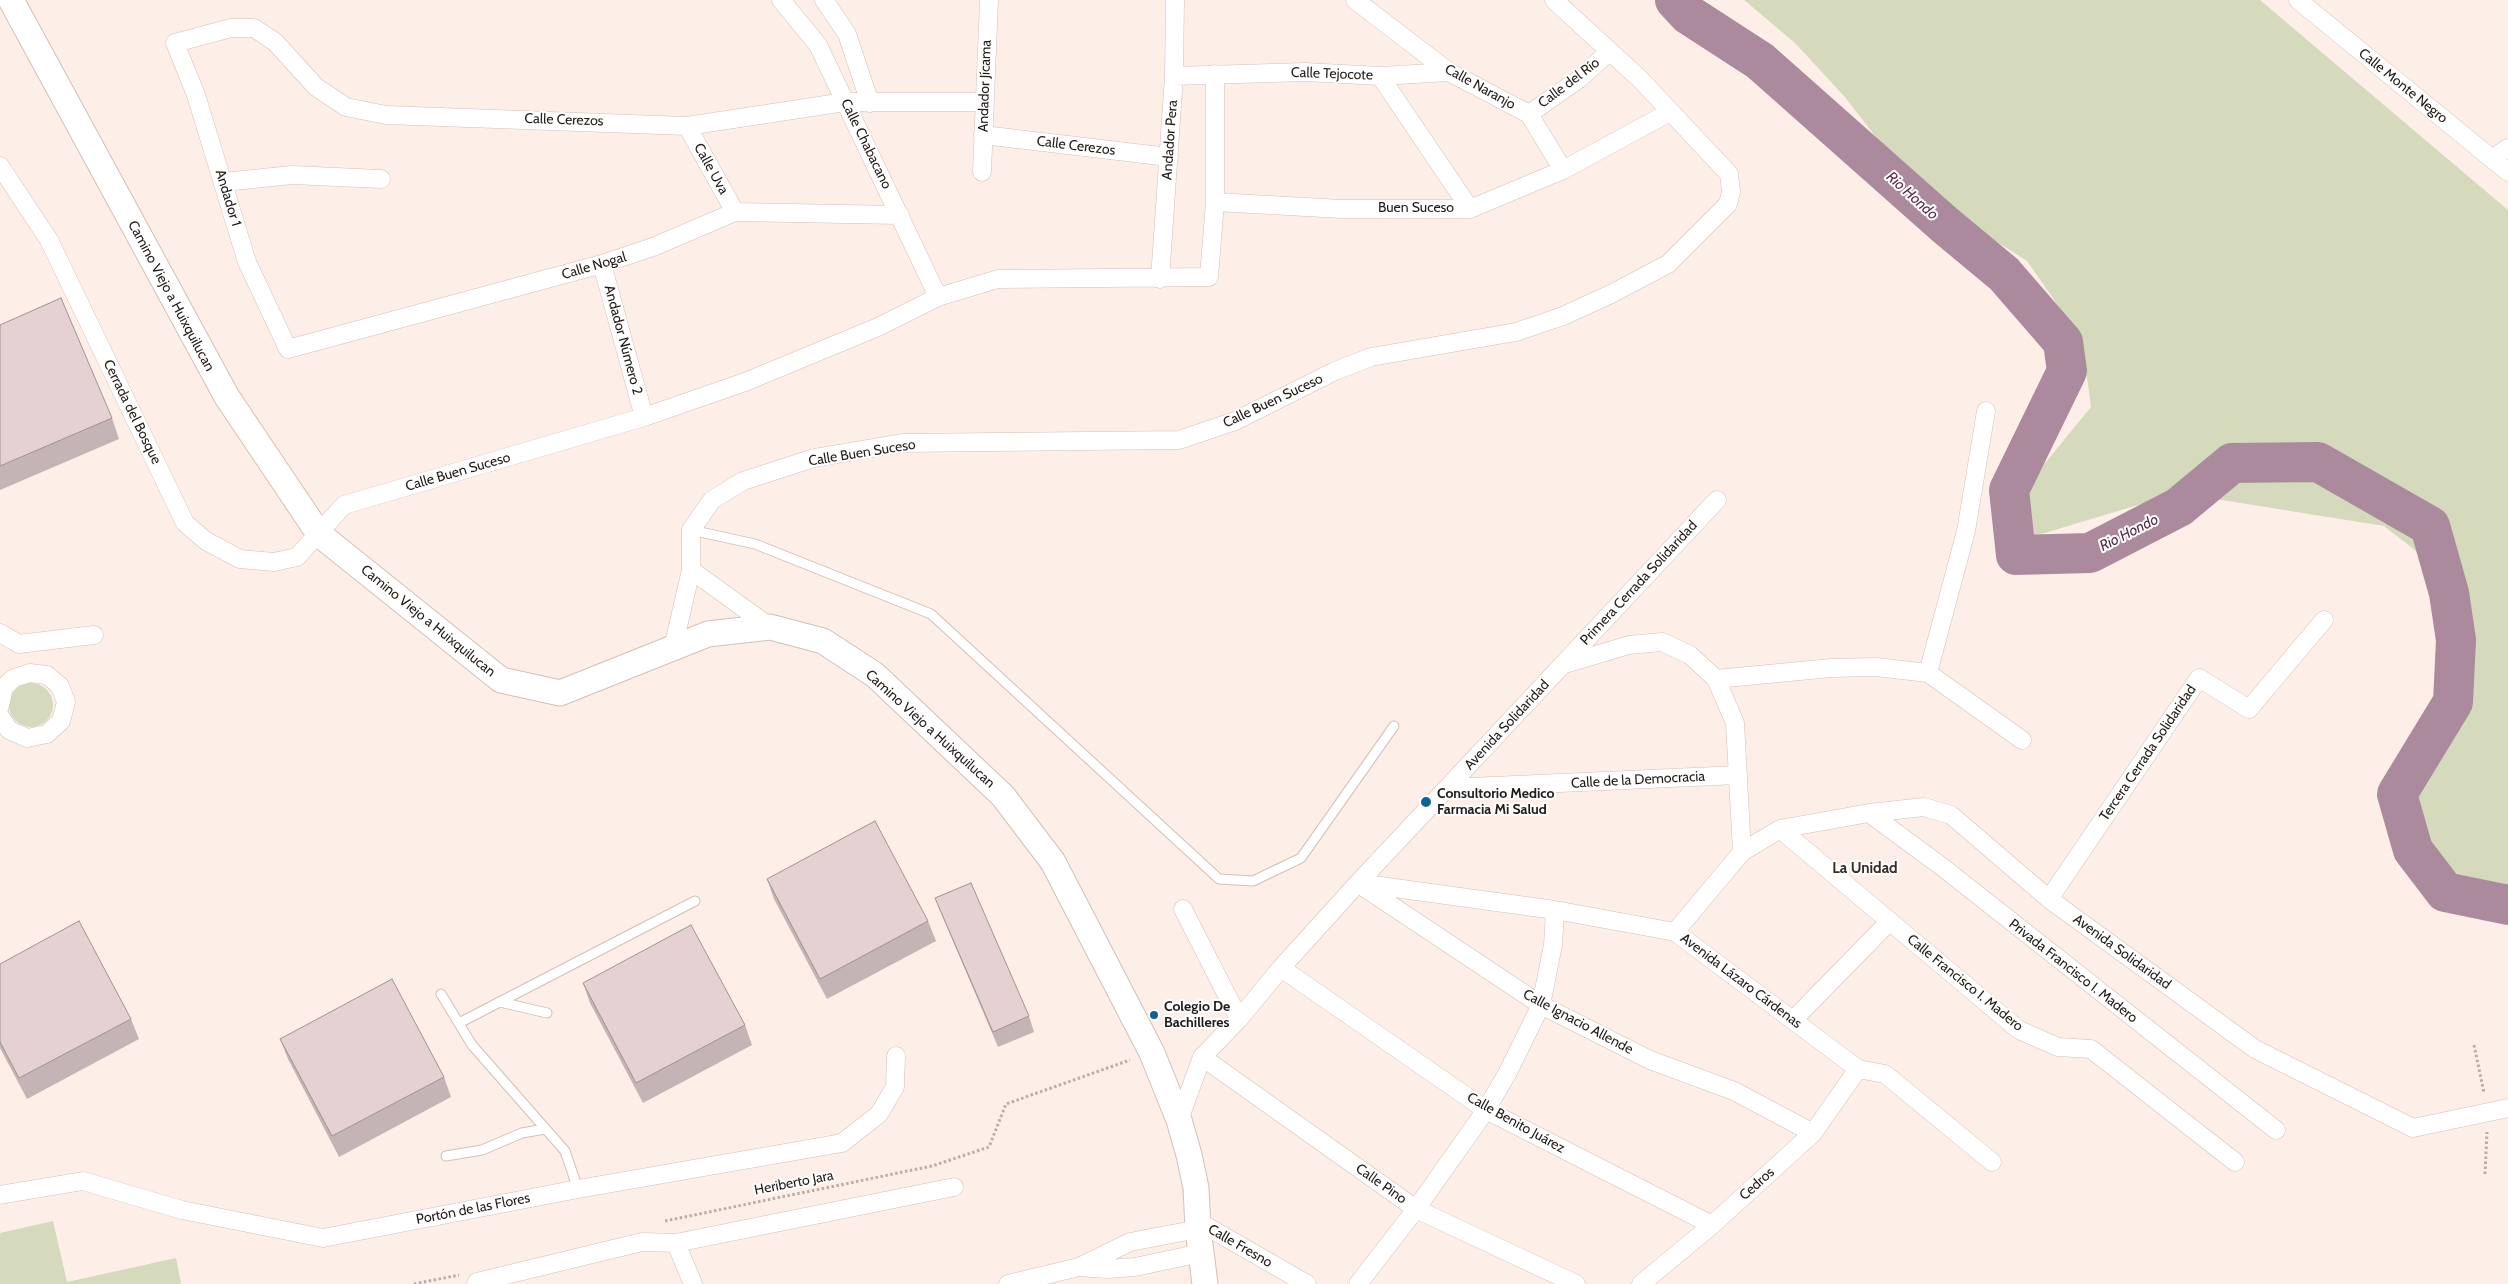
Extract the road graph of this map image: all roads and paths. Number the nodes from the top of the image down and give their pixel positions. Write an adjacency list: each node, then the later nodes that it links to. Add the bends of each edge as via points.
1 (11, 0): 43 (main road, Camino Viejo a Huixquilucan, via 226,397)
2 (781, 0): 15 (street, Calle Chabacano, via 818,45)
3 (824, 0): 17 (street, via 846,34)
4 (989, 0): 16 (street, Andador Jícama)
5 (1175, 0): 13 (street, Andador Pera)
6 (1355, 0): 11 (street, Calle Naranjo)
7 (1554, 0): 10 (street)
8 (2298, 0): 24 (street, Calle Monte Negro)
9 (174, 43): 20 (street, Calle Cerezos, via 231,28 254,28 275,42 323,92 346,107 386,115); 30 (street, Andador 1, via 196,95)
10 (1609, 52): 18 (street); 19 (street, Calle del Río, via 1579,79)
11 (1449, 72): 14 (street, Calle Tejocote); 19 (street, Calle Naranjo)
12 (1216, 74): 13 (street, Calle Tejocote); 14 (street, Calle Tejocote, via 1305,72); 31 (street)
13 (1174, 76): 23 (street, Andador Pera)
14 (1380, 76): 32 (street)
15 (845, 102): 17 (street, Calle Cerezos); 20 (street, Calle Cerezos); 34 (street, Calle Chabacano)
16 (984, 102): 17 (street, Calle Cerezos); 21 (street, Andador Jícama)
17 (870, 103)
18 (1670, 112): 26 (street, Buen Suceso); 42 (street, Calle Buen Suceso, via 1729,174 1731,192 1728,204 1668,264 1563,316 1516,332 1371,357 1334,371 1235,421 1179,440 902,443 814,458 743,481 712,500)
19 (1529, 114): 26 (street, Calle Naranjo)
20 (687, 126): 33 (street, Calle Uva)
21 (984, 135): 23 (street, Calle Cerezos); 27 (street, Andador Jícama)
22 (2508, 148): 24 (street)
23 (1169, 158): 36 (street, Andador Pera)
24 (2493, 158): 28 (street, Calle Monte Negro)
25 (0, 166): 43 (street, Cerrada del Bosque, via 49,240 186,523 206,541 240,559 257,561 274,562 297,557)
26 (1563, 170): 32 (street, Buen Suceso)
27 (982, 172)
28 (2508, 172)
29 (381, 179): 30 (street, via 292,175)
30 (224, 182): 38 (street, Andador 1, via 247,262)
31 (1215, 202): 32 (street, Buen Suceso, via 1342,209); 36 (street, Calle Buen Suceso, via 1210,277)
32 (1470, 209)
33 (735, 212): 34 (street, Calle Nogal); 35 (street, Calle Nogal, via 653,247)
34 (900, 215): 37 (street, Calle Chabacano)
35 (602, 264): 38 (street, Calle Nogal); 40 (street, Andador Número 2)
36 (1160, 279): 37 (street, Calle Buen Suceso, via 998,279)
37 (938, 297): 40 (street, Calle Buen Suceso, via 878,327 746,382)
38 (288, 349)
39 (1986, 411): 51 (street, via 1966,530)
40 (644, 417): 43 (street, Calle Buen Suceso, via 344,506)
41 (1717, 500): 50 (street, Primera Cerrada Solidaridad)
42 (691, 530): 44 (street); 56 (lane, via 755,544 931,614 1219,879 1253,881 1301,858)
43 (319, 534): 49 (main road, Camino Viejo a Huixquilucan, via 501,680 560,693)
44 (690, 570): 46 (street); 49 (street)
45 (2324, 620): 64 (street, Tercera Cerrada Solidaridad, via 2249,709 2199,678)
46 (770, 627): 49 (main road, Camino Viejo a Huixquilucan, via 708,634); 78 (main road, Camino Viejo a Huixquilucan, via 823,641 875,675 1003,796 1053,862)
47 (0, 633): 48 (street, via 19,644)
48 (94, 635)
49 (673, 648)
50 (1562, 666): 52 (street, Avenida Solidaridad, via 1629,645 1662,642 1690,655); 59 (street, Avenida Solidaridad)
51 (1928, 673): 52 (street, via 1876,667); 57 (street)
52 (1716, 679): 58 (street, Avenida Solidaridad, via 1735,723)
53 (2, 684): 54 (street); 55 (street, via 30,672 47,675 60,686 66,702 61,721 47,734 27,738 9,730)
54 (0, 706)
55 (0, 716)
56 (1394, 726)
57 (2022, 740)
58 (1738, 775): 59 (street, Calle de la Democracia); 62 (street, Avenida Solidaridad)
59 (1448, 788): 63 (street, Avenida Solidaridad)
60 (1869, 813): 61 (street, Avenida Solidaridad); 64 (street, Avenida Solidaridad, via 1924,807 1951,815); 86 (street, Privada Francisco I. Madero)
61 (1780, 829): 62 (street, Avenida Solidaridad); 68 (street, Calle Francisco I. Madero)
62 (1742, 852): 69 (street, Avenida Solidaridad)
63 (1358, 883): 67 (street, Avenida Lázaro Cárdenas); 70 (street, Avenida Solidaridad); 73 (street, Calle Ignacio Allende)
64 (2049, 899): 82 (street, Avenida Solidaridad, via 2255,1049 2413,1128)
65 (695, 902): 72 (lane)
66 (1184, 909): 75 (street)
67 (1555, 910): 69 (street, Avenida Lázaro Cárdenas); 73 (street, via 1553,946)
68 (1890, 921): 76 (street); 90 (street, Calle Francisco I. Madero, via 2019,1030 2058,1047 2091,1049)
69 (1675, 932): 76 (street, Avenida Lázaro Cárdenas)
70 (1281, 968): 75 (street, Avenida Solidaridad); 83 (street, Calle Benito Juárez)
71 (442, 994): 77 (lane)
72 (500, 1002): 74 (lane); 77 (lane)
73 (1541, 1005): 83 (street); 87 (street, Calle Ignacio Allende, via 1650,1060 1734,1091)
74 (547, 1013)
75 (1239, 1019): 80 (street, Avenida Solidaridad)
76 (1794, 1019): 81 (street, Avenida Lázaro Cárdenas)
77 (459, 1023): 85 (lane, via 472,1045)
78 (1152, 1053): 84 (main road, Camino Viejo a Huixquilucan); 95 (path, Heriberto Jara, via 1006,1104 989,1147 932,1166)
79 (896, 1056): 92 (street, Portón de las Flores, via 894,1087 879,1114 842,1143)
80 (1202, 1058): 84 (street, Avenida Solidaridad); 94 (street, Calle Pino)
81 (1858, 1069): 87 (street, Cedros); 89 (street, Avenida Lázaro Cárdenas, via 1886,1074)
82 (2508, 1108)
83 (1486, 1110): 94 (street); 96 (street, Calle Benito Juárez)
84 (1179, 1120): 97 (main road, Camino Viejo a Huixquilucan, via 1196,1188)
85 (545, 1129): 88 (lane, via 522,1133 482,1150); 92 (lane, via 565,1151)
86 (2276, 1130)
87 (1813, 1133): 96 (street, Cedros)
88 (446, 1156)
89 (1992, 1162)
90 (2235, 1162)
91 (954, 1187): 98 (street)
92 (578, 1189): 93 (street, Portón de las Flores, via 323,1238 182,1210 83,1181)
93 (0, 1195)
94 (1416, 1209): 108 (street); 109 (street, Calle Pino)
95 (658, 1223)
96 (1712, 1225): 110 (street, Cedros)
97 (1198, 1226): 99 (main road, Camino Viejo a Huixquilucan); 100 (street, via 1130,1242); 107 (street, Calle Fresno)
98 (676, 1244): 103 (street, via 642,1242); 104 (street)
99 (1201, 1253): 100 (street, via 1135,1267); 106 (main road, Camino Viejo a Huixquilucan)
100 (1079, 1267): 105 (street)
101 (461, 1274): 102 (path)
102 (414, 1284)
103 (476, 1284)
104 (693, 1284)
105 (1012, 1284)
106 (1205, 1284)
107 (1307, 1284)
108 (1358, 1284)
109 (1576, 1284)
110 (1640, 1284)

